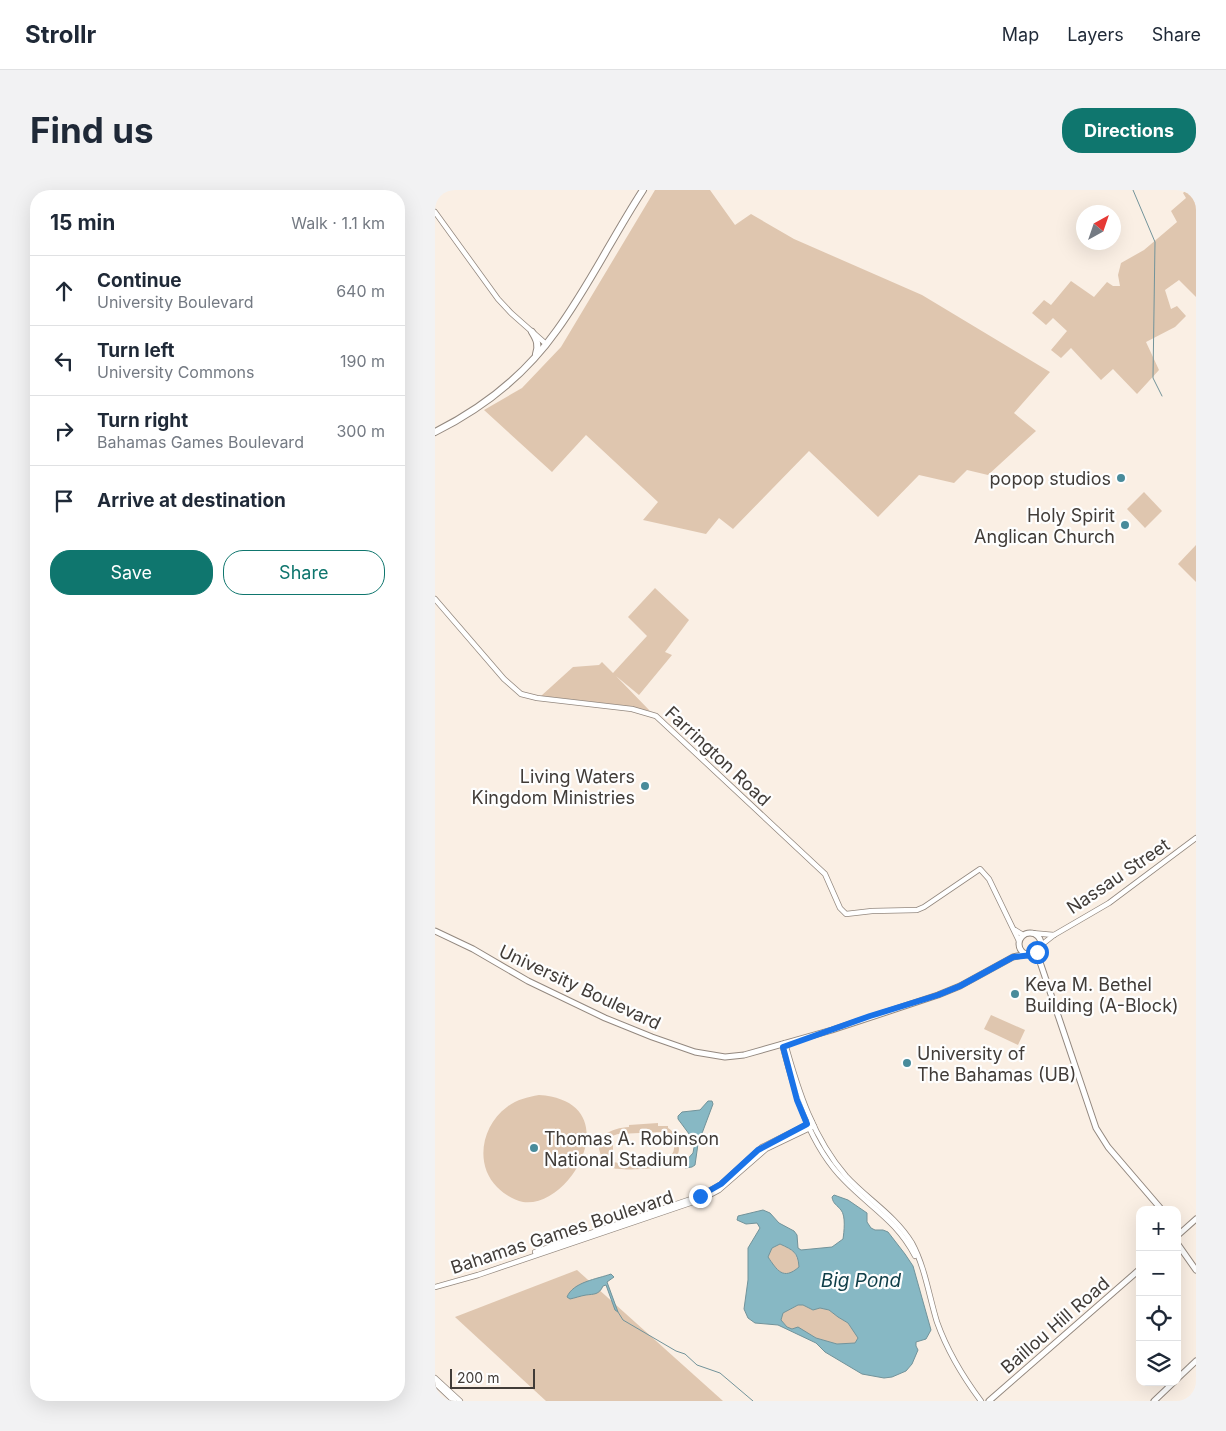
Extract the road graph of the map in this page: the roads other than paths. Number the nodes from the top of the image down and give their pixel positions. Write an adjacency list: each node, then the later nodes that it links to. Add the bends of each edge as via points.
1 (643, 190): 4 (highway, via 573,306)
2 (435, 212): 3 (main road, via 498,299)
3 (532, 332): 4 (main road); 5 (highway, via 538,347)
4 (546, 344): 5 (highway)
5 (534, 357): 6 (highway, via 485,403)
6 (435, 432)
7 (435, 600): 9 (main road, Farrington Road, via 521,694 632,709 656,716 825,874 846,914 917,910 981,869)
8 (1196, 838): 12 (main road, Nassau Street, via 1109,903)
9 (1015, 930): 13 (main road); 14 (main road)
10 (435, 931): 21 (main road, University Boulevard, via 528,982 652,1037 725,1057 755,1054)
11 (1032, 933): 12 (main road); 13 (main road); 15 (main road, via 1038,937)
12 (1054, 934): 15 (main road, Nassau Street)
13 (1023, 935): 14 (main road)
14 (1019, 942): 16 (main road)
15 (1040, 947): 18 (main road); 20 (main road)
16 (1019, 948): 17 (main road); 19 (main road, University Boulevard)
17 (1026, 954): 18 (main road); 19 (main road, University Boulevard)
18 (1033, 955): 20 (main road)
19 (1013, 957): 21 (main road, University Boulevard, via 938,995)
20 (1039, 962): 23 (main road, via 1096,1128 1107,1147)
21 (784, 1045): 22 (main road)
22 (810, 1125): 29 (main road, Bahamas Games Boulevard, via 768,1143 721,1184 700,1196); 37 (main road, via 846,1176 901,1227 916,1251 944,1338)
23 (1159, 1206)
24 (1196, 1219): 25 (main road)
25 (1181, 1232)
26 (1181, 1249): 27 (main road)
27 (1196, 1270)
28 (1136, 1272): 38 (main road, Baillou Hill Road)
29 (435, 1288)
30 (1196, 1361): 31 (main road)
31 (1181, 1375)
32 (435, 1378): 36 (main road)
33 (435, 1383): 35 (main road)
34 (1170, 1386): 39 (main road)
35 (454, 1401)
36 (459, 1401)
37 (981, 1401)
38 (989, 1401)
39 (1154, 1401)

